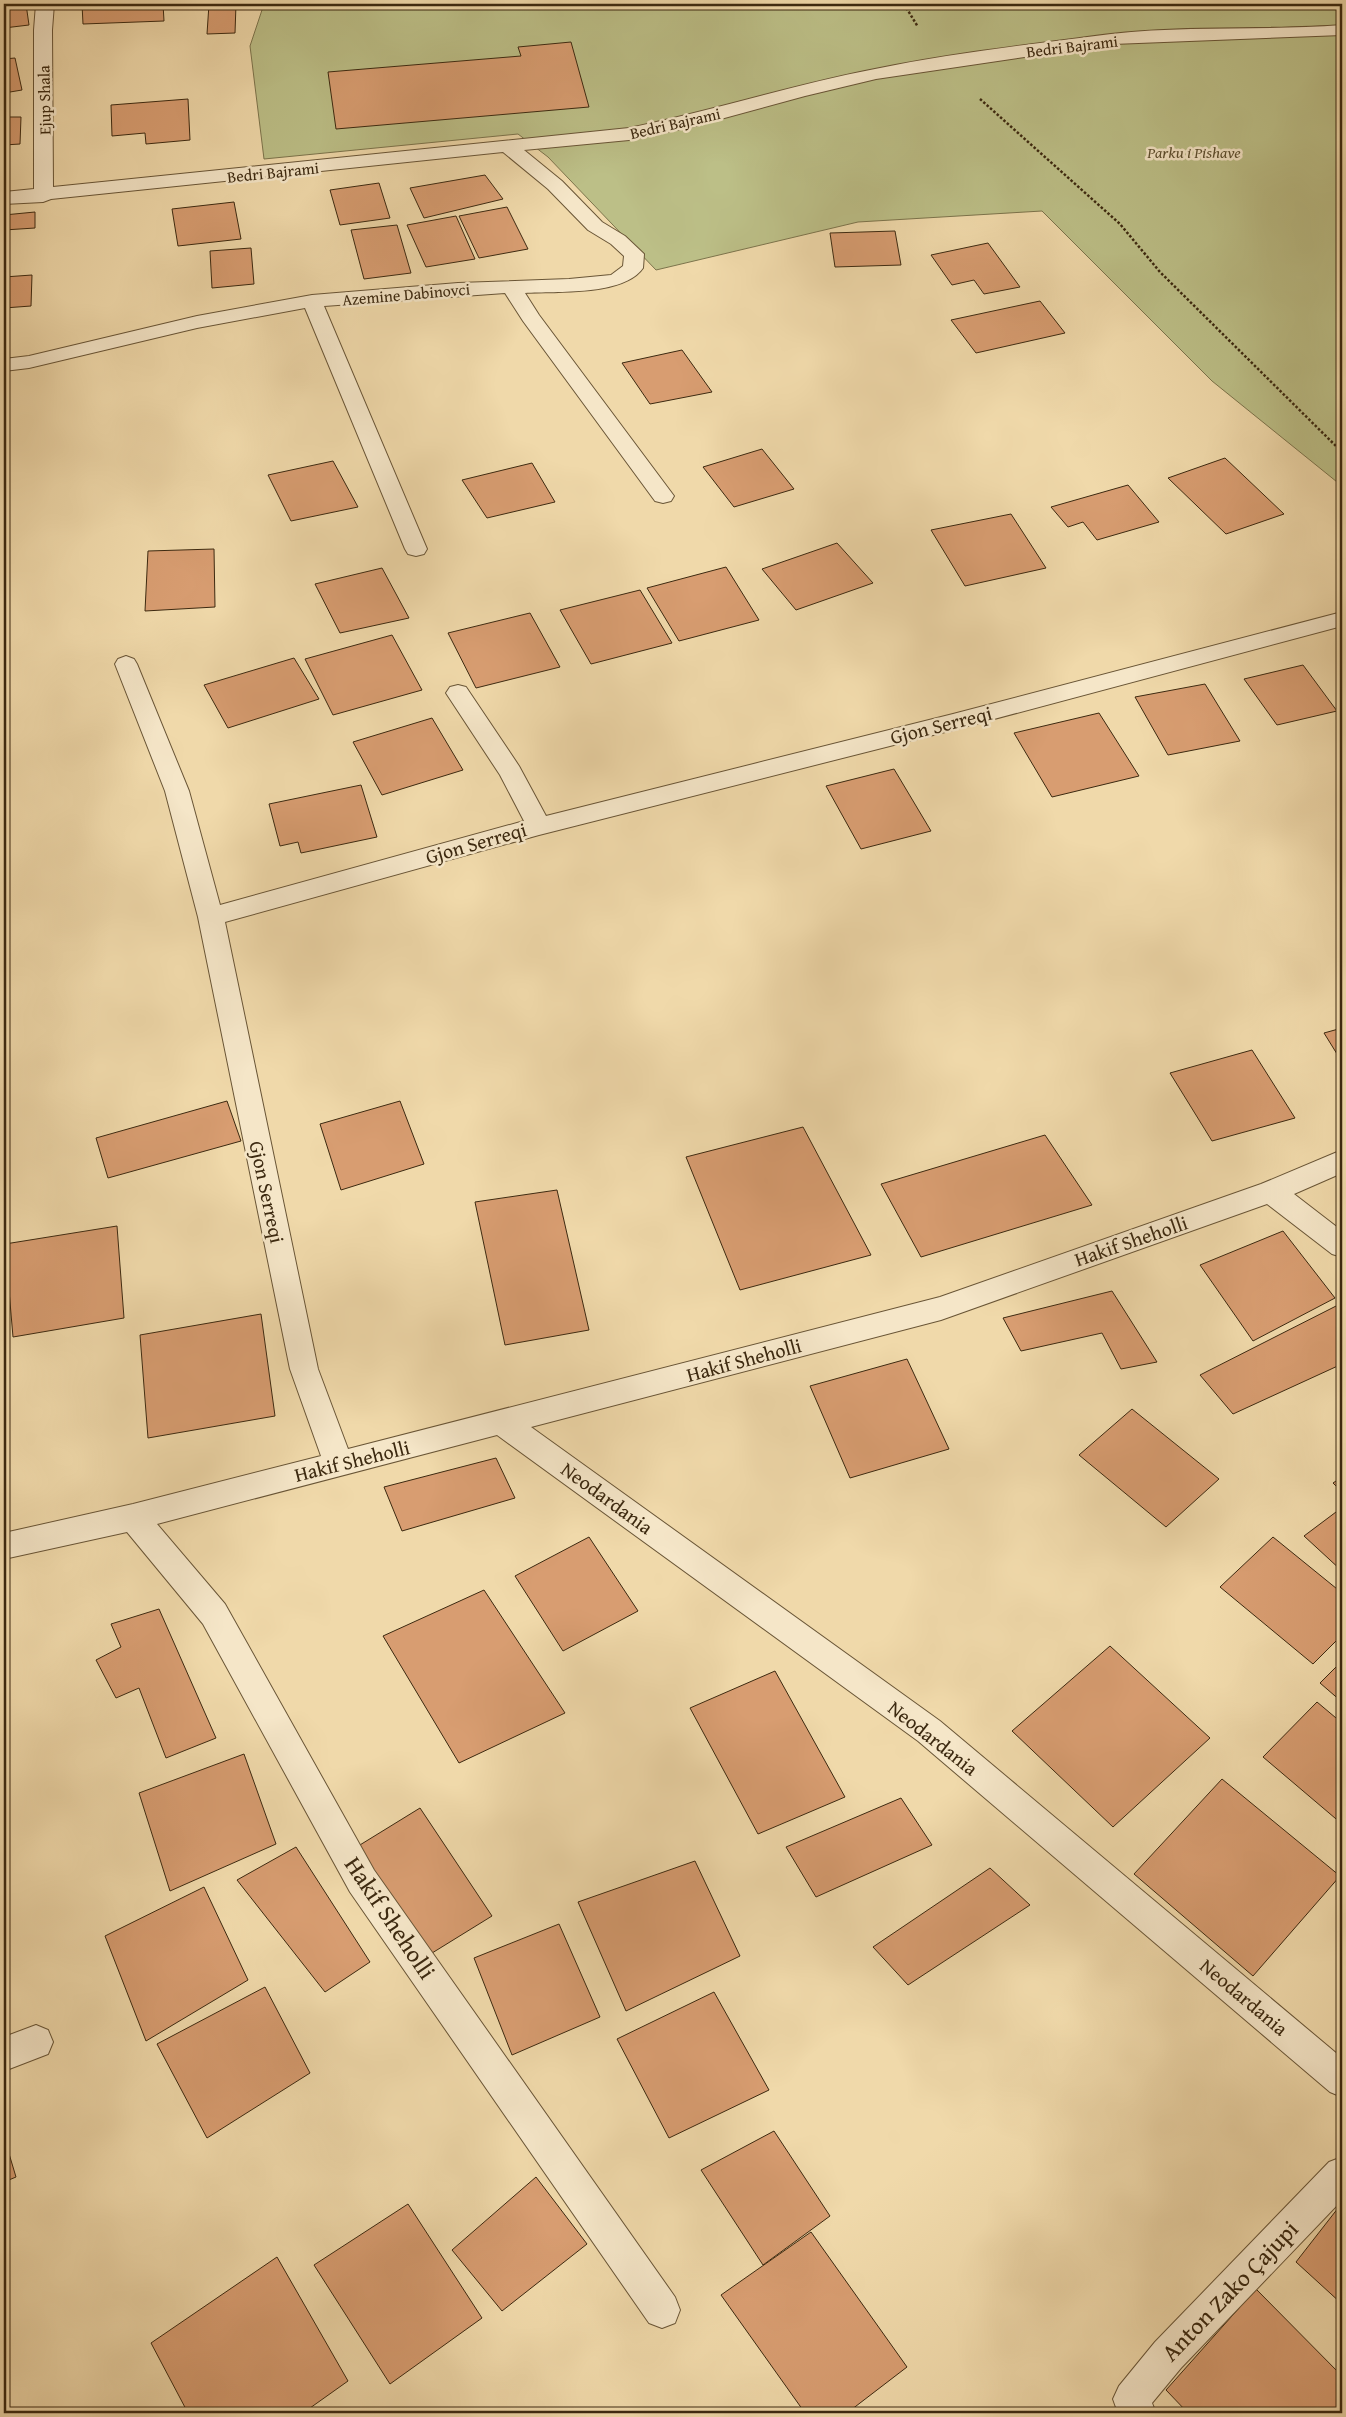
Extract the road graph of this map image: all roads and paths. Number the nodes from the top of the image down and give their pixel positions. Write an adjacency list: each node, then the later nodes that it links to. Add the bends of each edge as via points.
1 (45, 4): 6 (street, Ejup Shala)
2 (904, 4): 4 (path)
3 (1342, 30): 4 (street, Bedri Bajrami, via 1170,35)
4 (939, 64): 5 (street, Bedri Bajrami, via 876,74 629,134); 11 (path, via 1120,224 1160,272)
5 (509, 148): 6 (street, Bedri Bajrami); 8 (street, Azemine Dabinovci, via 555,185 595,226 634,254 633,268 616,280)
6 (43, 196): 7 (street, Bedri Bajrami)
7 (4, 198)
8 (512, 288): 9 (street, Azemine Dabinovci, via 458,289); 12 (street, via 530,318)
9 (312, 301): 10 (street, Azemine Dabinovci, via 197,322 29,362); 13 (street)
10 (4, 365)
11 (1342, 452)
12 (663, 496)
13 (416, 548)
14 (1342, 619): 17 (street, Gjon Serreqi, via 953,722)
15 (126, 664): 18 (street, Gjon Serreqi, via 177,791)
16 (458, 693): 17 (street, Gjon Serreqi, via 504,759)
17 (539, 826): 18 (street, Gjon Serreqi)
18 (211, 917): 23 (street, Gjon Serreqi, via 304,1369)
19 (1342, 1161): 20 (street, Hakif Sheholli)
20 (1271, 1192): 21 (street); 22 (street, Hakif Sheholli, via 941,1308)
21 (1342, 1246)
22 (504, 1423): 23 (street, Hakif Sheholli); 28 (street, Neodardania, via 929,1731)
23 (339, 1464): 24 (street, Hakif Sheholli)
24 (132, 1517): 25 (street, Hakif Sheholli); 30 (street, Hakif Sheholli, via 214,1614 362,1881)
25 (4, 1546)
26 (36, 2042): 27 (street)
27 (4, 2054)
28 (1342, 2080)
29 (1342, 2175): 31 (street, Anton Zako Çajupi, via 1168,2355 1132,2400)
30 (662, 2310)
31 (1137, 2413)

